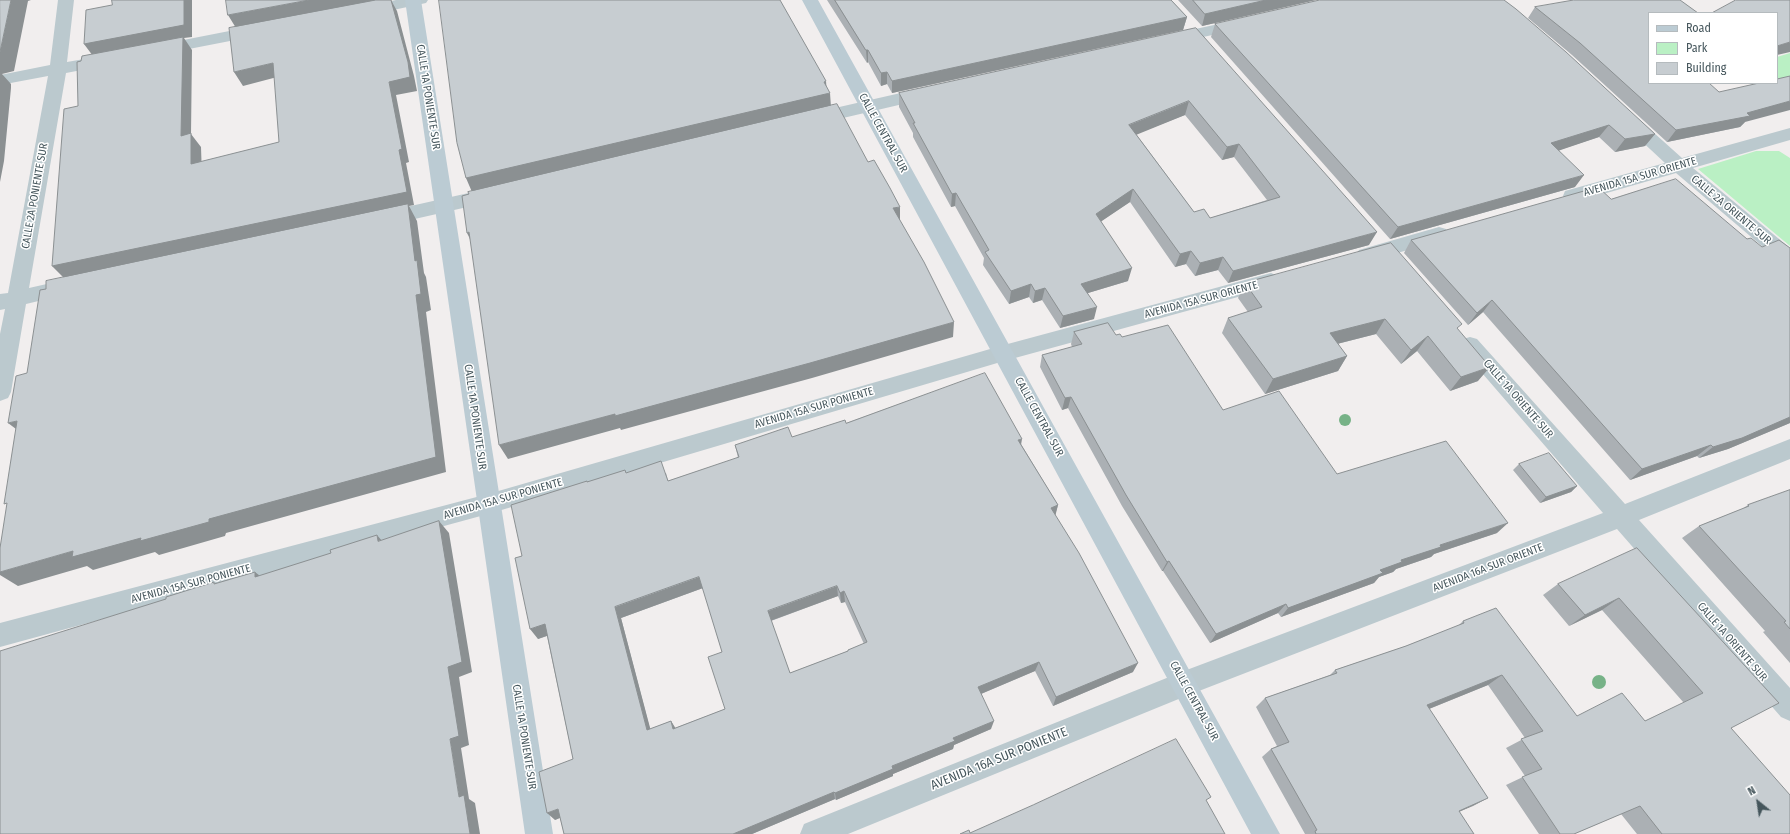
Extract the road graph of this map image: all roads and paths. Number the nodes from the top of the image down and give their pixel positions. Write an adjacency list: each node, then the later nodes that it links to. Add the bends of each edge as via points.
1 (66, 0): 13 (street, CALLE 2A PONIENTE SUR)
2 (416, 0): 4 (street); 23 (street, CALLE 1A PONIENTE SUR)
3 (810, 0): 16 (street, CALLE CENTRAL SUR)
4 (352, 13)
5 (1182, 17): 8 (street)
6 (1259, 20): 8 (street)
7 (274, 28): 11 (street)
8 (1197, 34): 9 (street); 10 (street)
9 (1159, 42)
10 (1213, 52)
11 (143, 53)
12 (120, 57): 13 (street)
13 (58, 69): 14 (street); 33 (street, CALLE 2A PONIENTE SUR)
14 (0, 80)
15 (944, 89): 16 (street)
16 (868, 106): 18 (street); 35 (street, CALLE CENTRAL SUR)
17 (1616, 107): 20 (street, CALLE 2A ORIENTE SUR)
18 (798, 122)
19 (1790, 134): 20 (street, AVENIDA 15A SUR ORIENTE)
20 (1678, 166): 22 (street, AVENIDA 15A SUR ORIENTE); 28 (street, CALLE 2A ORIENTE SUR)
21 (506, 192): 23 (street)
22 (1555, 201)
23 (444, 207): 24 (street); 38 (street, CALLE 1A PONIENTE SUR)
24 (366, 223)
25 (1456, 230): 27 (street)
26 (1371, 231): 27 (street)
27 (1386, 249): 29 (street); 30 (street)
28 (1790, 259)
29 (1348, 260)
30 (1402, 267)
31 (1287, 276): 35 (street, AVENIDA 15A SUR ORIENTE)
32 (87, 283): 33 (street)
33 (8, 300): 36 (street, CALLE 2A PONIENTE SUR)
34 (1460, 332): 39 (street, CALLE 1A ORIENTE SUR)
35 (1004, 353): 38 (street, AVENIDA 15A SUR PONIENTE); 41 (street, CALLE CENTRAL SUR)
36 (0, 392)
37 (1790, 449): 39 (street, AVENIDA 16A SUR ORIENTE)
38 (488, 504): 40 (street, AVENIDA 15A SUR PONIENTE); 43 (street, CALLE 1A PONIENTE SUR)
39 (1622, 516): 41 (street, AVENIDA 16A SUR ORIENTE); 42 (street, CALLE 1A ORIENTE SUR)
40 (0, 635)
41 (1184, 684): 44 (street, AVENIDA 16A SUR PONIENTE); 45 (street, CALLE CENTRAL SUR)
42 (1790, 708)
43 (539, 834)
44 (814, 834)
45 (1266, 834)

